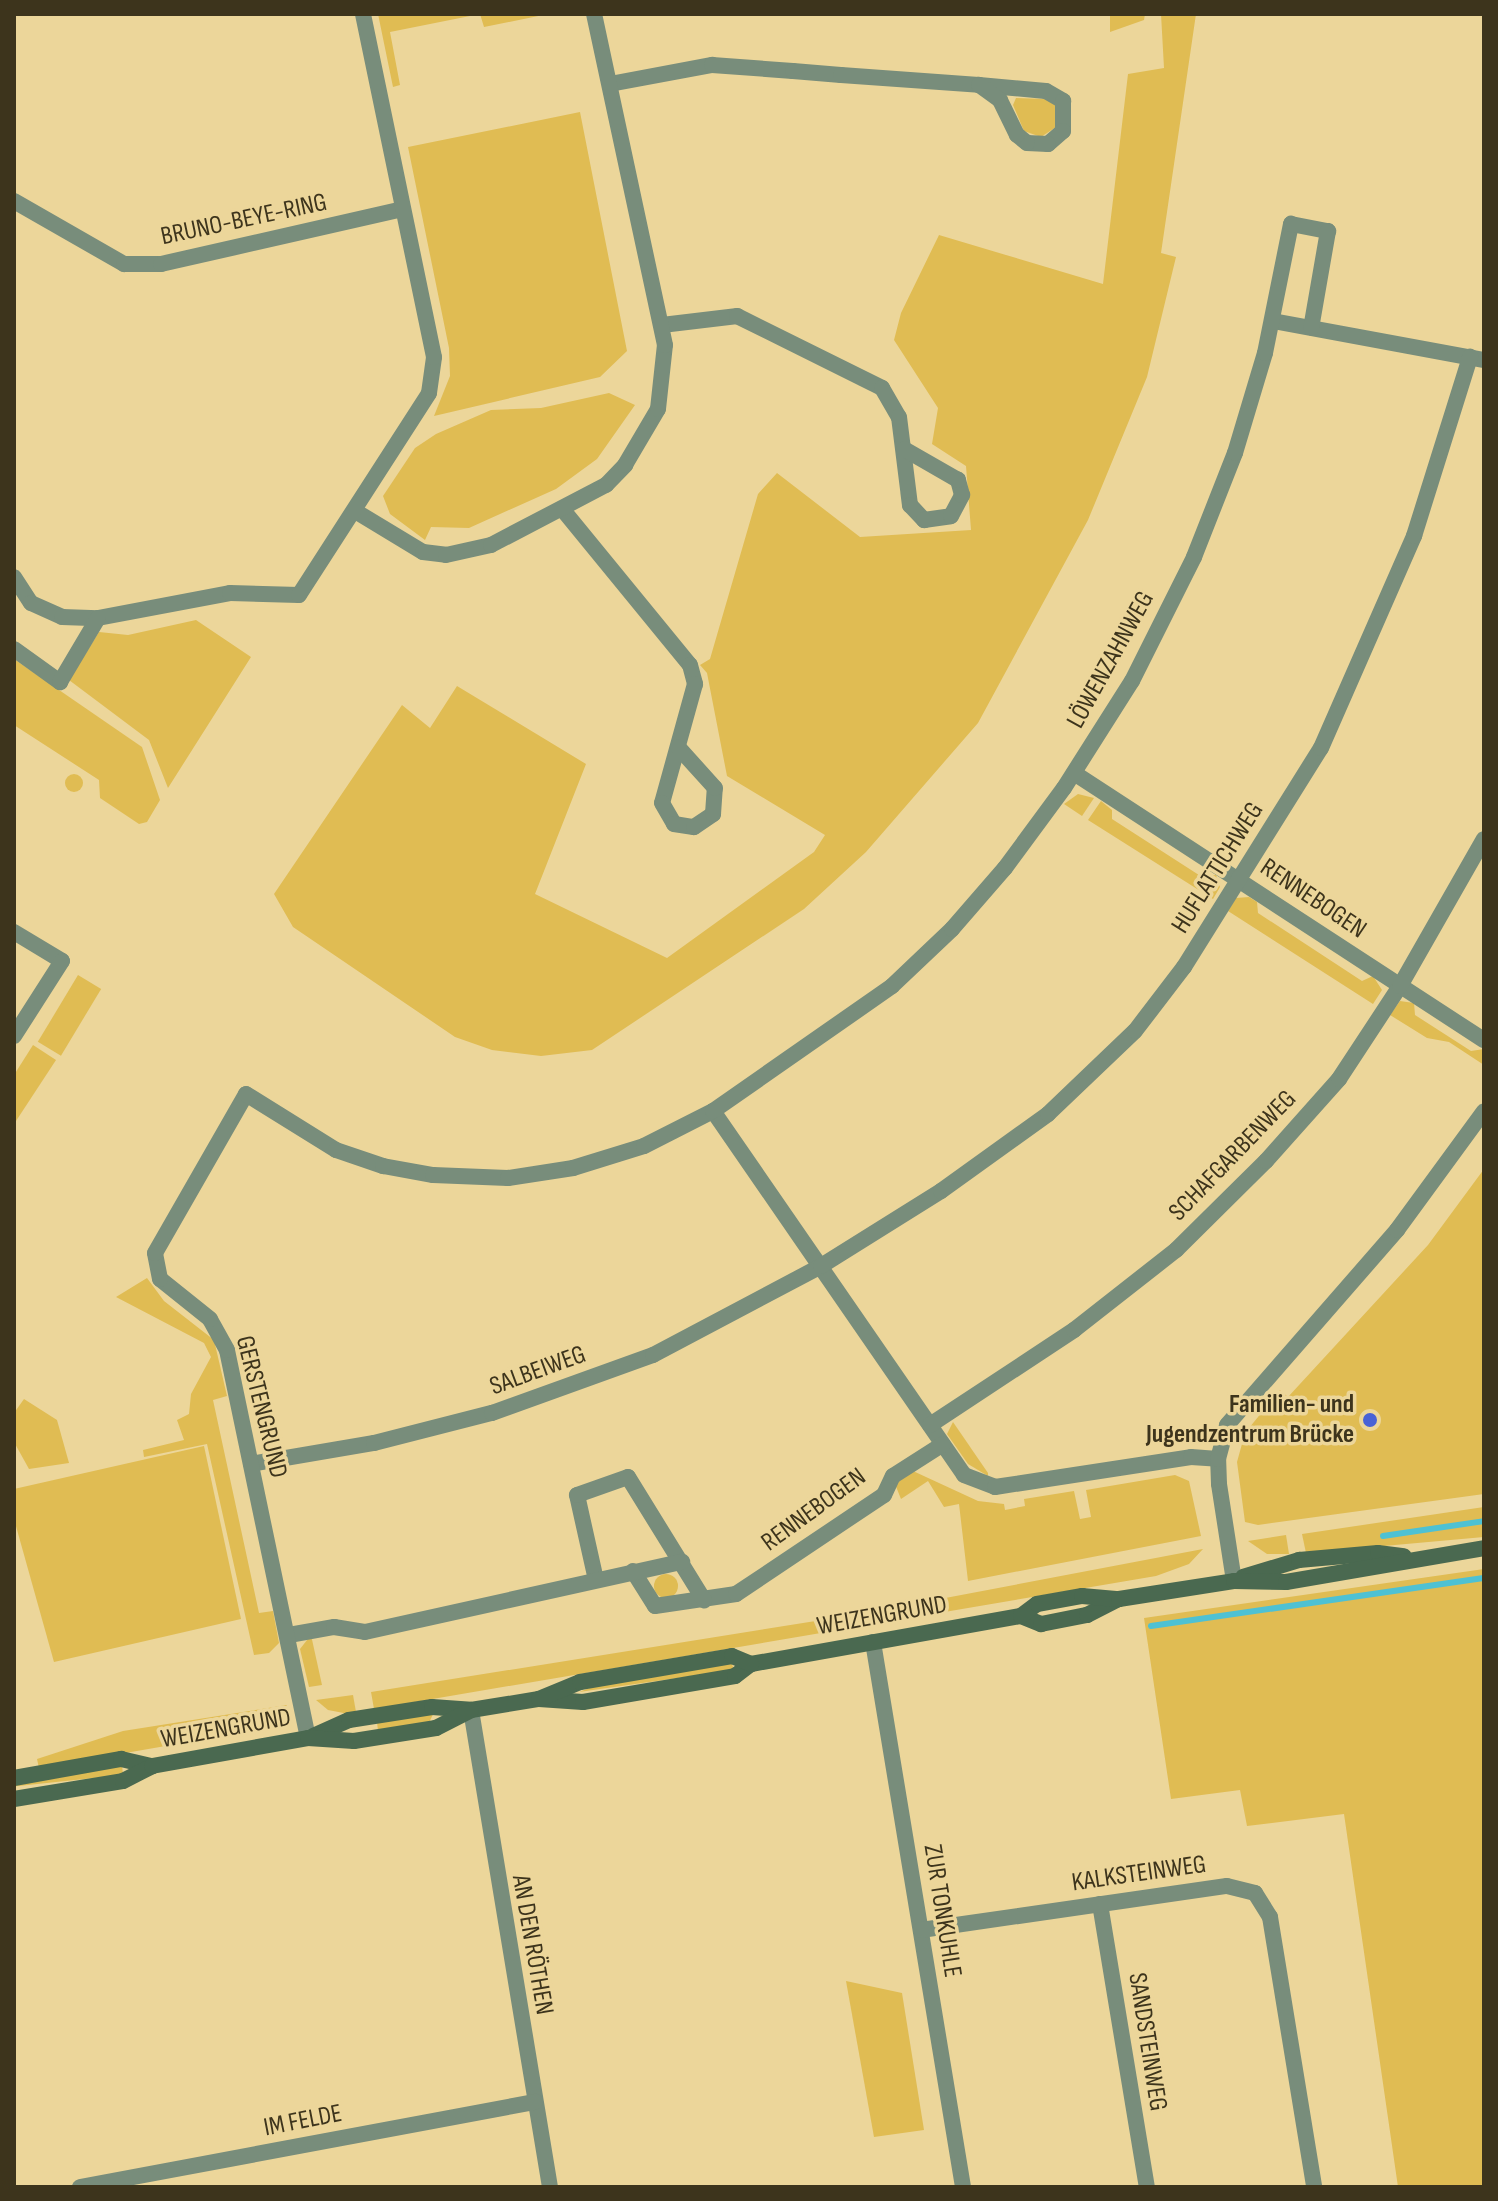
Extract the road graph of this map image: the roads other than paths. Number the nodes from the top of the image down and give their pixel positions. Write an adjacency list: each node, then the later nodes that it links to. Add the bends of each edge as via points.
1 (363, 14): 6 (street)
2 (594, 14): 3 (street)
3 (610, 84): 4 (street, via 712,65); 8 (street)
4 (979, 85): 4 (street, via 1060,96 1067,113 1063,131 1048,144 1027,143 1017,135 1000,100)
5 (14, 201): 6 (street, BRUNO-BEYE-RING, via 124,264 211,256)
6 (403, 209): 13 (street, via 434,357 431,381 429,393)
7 (1273, 321): 9 (street); 9 (street, LÖWENZAHNWEG, via 1291,224 1328,231); 18 (street, LÖWENZAHNWEG, via 1245,422 1204,534 1132,681)
8 (662, 325): 11 (street, via 737,316 882,388 896,406); 12 (street, via 666,367 658,409 625,465 606,485)
9 (1311, 328): 10 (street)
10 (1477, 359): 20 (street, HUFLATTICHWEG, via 1414,536 1321,748)
11 (904, 449): 11 (street, via 914,512 932,521 951,516 962,495 958,480)
12 (563, 510): 13 (street, via 491,545 446,555 423,552); 17 (street, via 690,665 695,684)
13 (355, 511): 15 (street, via 299,595 230,593)
14 (14, 577): 15 (street, via 31,603 62,617)
15 (98, 618): 16 (street, via 60,682)
16 (14, 649)
17 (678, 747): 17 (street, via 662,803 674,824 694,827 713,814 715,788)
18 (1074, 773): 20 (street, RENNEBOGEN); 26 (street, LÖWENZAHNWEG, via 1005,868 924,958)
19 (1484, 839): 22 (street, SCHAFGARBENWEG)
20 (1241, 880): 22 (street, RENNEBOGEN); 28 (street, HUFLATTICHWEG, via 1135,1031 1048,1114 941,1191)
21 (14, 932): 23 (street, via 62,961)
22 (1400, 986): 24 (street, RENNEBOGEN); 29 (street, SCHAFGARBENWEG, via 1339,1079 1176,1250 1074,1330)
23 (14, 1036)
24 (1484, 1040)
25 (246, 1094): 26 (street, LÖWENZAHNWEG, via 336,1150 433,1175 508,1178 573,1168 644,1146); 32 (street, GERSTENGRUND, via 155,1253 160,1279 210,1319 227,1350)
26 (713, 1111): 28 (street)
27 (1484, 1111): 31 (street, via 1348,1289 1238,1407)
28 (821, 1266): 29 (street); 32 (street, SALBEIWEG, via 653,1355 492,1413 374,1443)
29 (930, 1425): 30 (street)
30 (943, 1444): 31 (street, via 964,1475 995,1487 1191,1457); 38 (street, RENNEBOGEN, via 893,1476 884,1495 736,1594)
31 (1218, 1459): 37 (street)
32 (251, 1464): 39 (street, GERSTENGRUND)
33 (1484, 1548): 37 (main road, WEIZENGRUND, via 1418,1558 1337,1555 1282,1562)
34 (682, 1562): 35 (street); 36 (street, via 628,1477 577,1495); 38 (street)
35 (633, 1571): 36 (street); 38 (street, via 655,1606)
36 (596, 1580): 39 (street, via 365,1632 334,1627)
37 (1234, 1581): 40 (main road, WEIZENGRUND, via 1119,1599 1087,1615 1041,1624 1021,1616)
38 (704, 1600)
39 (289, 1635): 42 (street, GERSTENGRUND)
40 (873, 1642): 41 (main road, WEIZENGRUND, via 751,1664 735,1676 583,1702 539,1699); 47 (street, ZUR TONKUHLE)
41 (471, 1710): 42 (main road, WEIZENGRUND, via 436,1728 354,1741); 48 (street, AN DEN RÖTHEN)
42 (308, 1738): 43 (main road, WEIZENGRUND)
43 (152, 1766): 44 (main road, WEIZENGRUND, via 121,1759); 45 (main road, WEIZENGRUND, via 123,1781)
44 (14, 1778)
45 (14, 1799)
46 (1100, 1904): 47 (street, KALKSTEINWEG); 52 (street, SANDSTEINWEG); 53 (street, KALKSTEINWEG, via 1227,1886 1255,1893 1270,1917)
47 (921, 1930): 51 (street, ZUR TONKUHLE)
48 (535, 2102): 49 (street, IM FELDE); 50 (street, AN DEN RÖTHEN)
49 (80, 2187)
50 (550, 2187)
51 (963, 2187)
52 (1147, 2187)
53 (1314, 2187)

